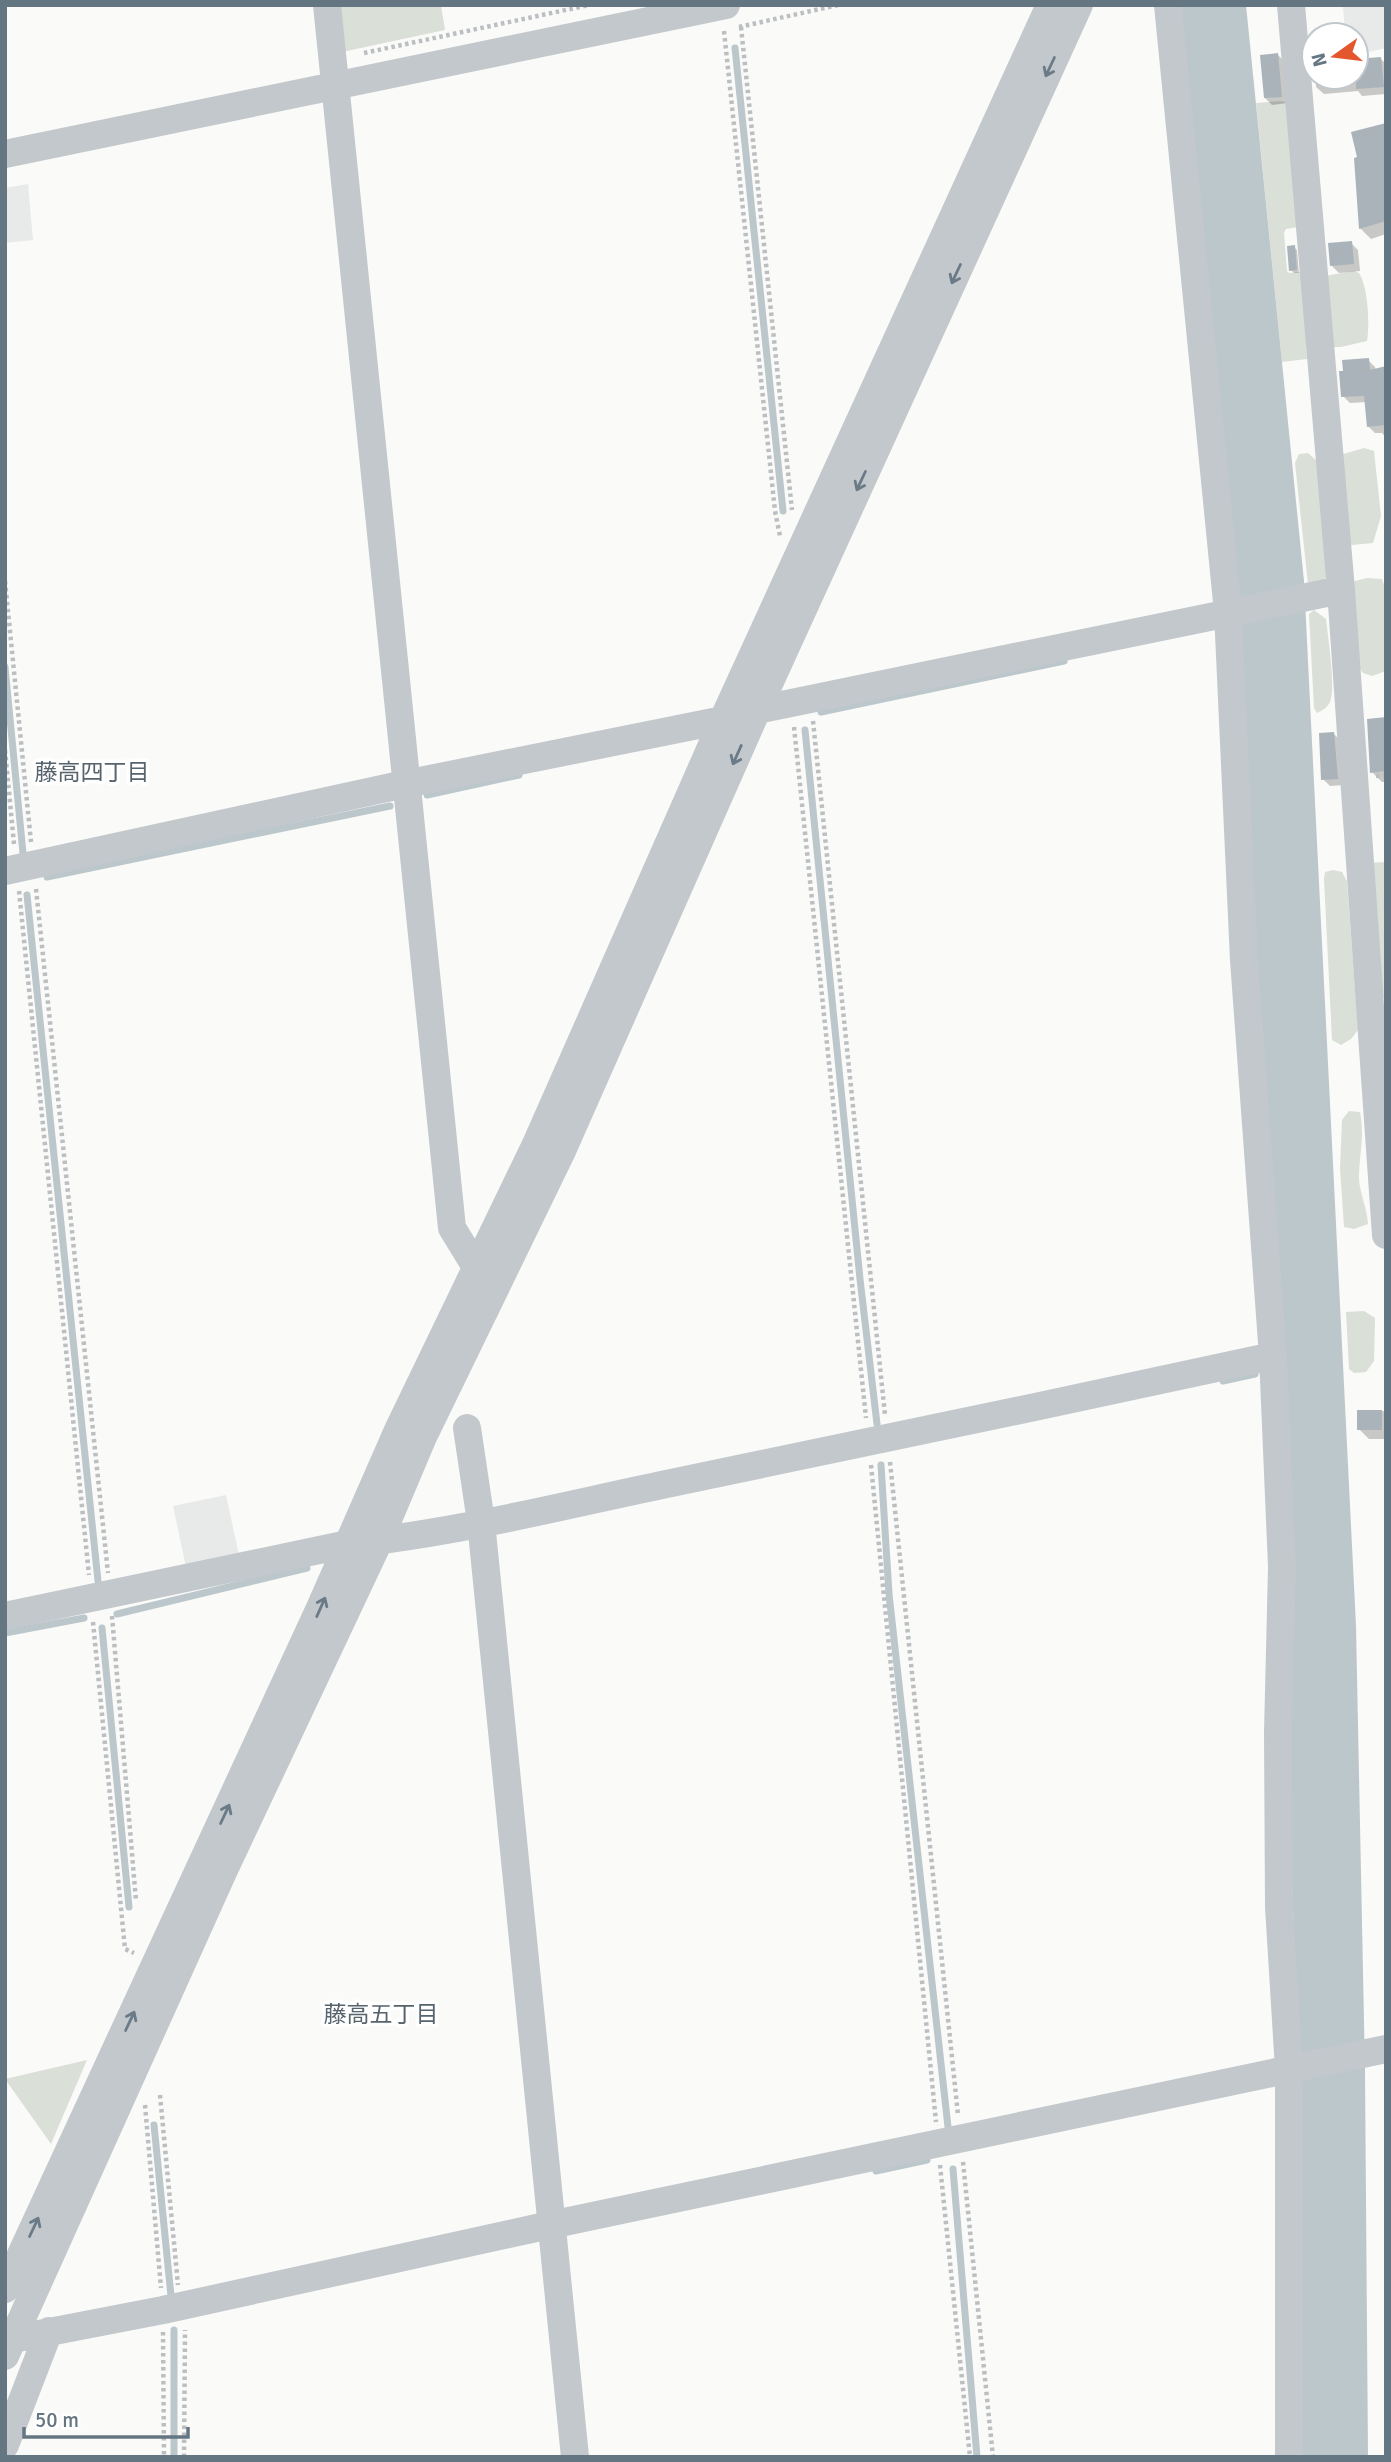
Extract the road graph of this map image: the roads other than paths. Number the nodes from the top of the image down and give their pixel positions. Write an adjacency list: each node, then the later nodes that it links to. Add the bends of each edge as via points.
1 (327, 5): 7 (street)
2 (1050, 5): 12 (street)
3 (1079, 5): 11 (street, one-way to 11)
4 (1168, 5): 10 (street)
5 (1291, 5): 9 (street)
6 (730, 21): 7 (street)
7 (334, 85): 8 (street); 13 (street)
8 (5, 154)
9 (1341, 590): 10 (street); 15 (street)
10 (1228, 612): 11 (street); 17 (street, via 1244,960)
11 (757, 710): 20 (street, one-way to 20, via 561,1153 422,1439)
12 (723, 720): 13 (street); 16 (street, via 537,1142)
13 (405, 784): 14 (street); 16 (street, via 452,1228)
14 (18, 868)
15 (1386, 1234)
16 (476, 1267): 21 (street)
17 (1273, 1356): 19 (street); 24 (street, via 1282,1567 1279,1907)
18 (467, 1428): 19 (street)
19 (481, 1522): 20 (street); 25 (street)
20 (379, 1541): 21 (street); 28 (street, via 223,1872)
21 (348, 1544): 22 (street); 26 (street, one-way to 21)
22 (5, 1616)
23 (1376, 2051): 24 (street)
24 (1294, 2068): 25 (street); 31 (street)
25 (550, 2225): 27 (street); 30 (street)
26 (5, 2289)
27 (49, 2331): 28 (street); 29 (street)
28 (9, 2347)
29 (5, 2445)
30 (575, 2457)
31 (1289, 2457)

